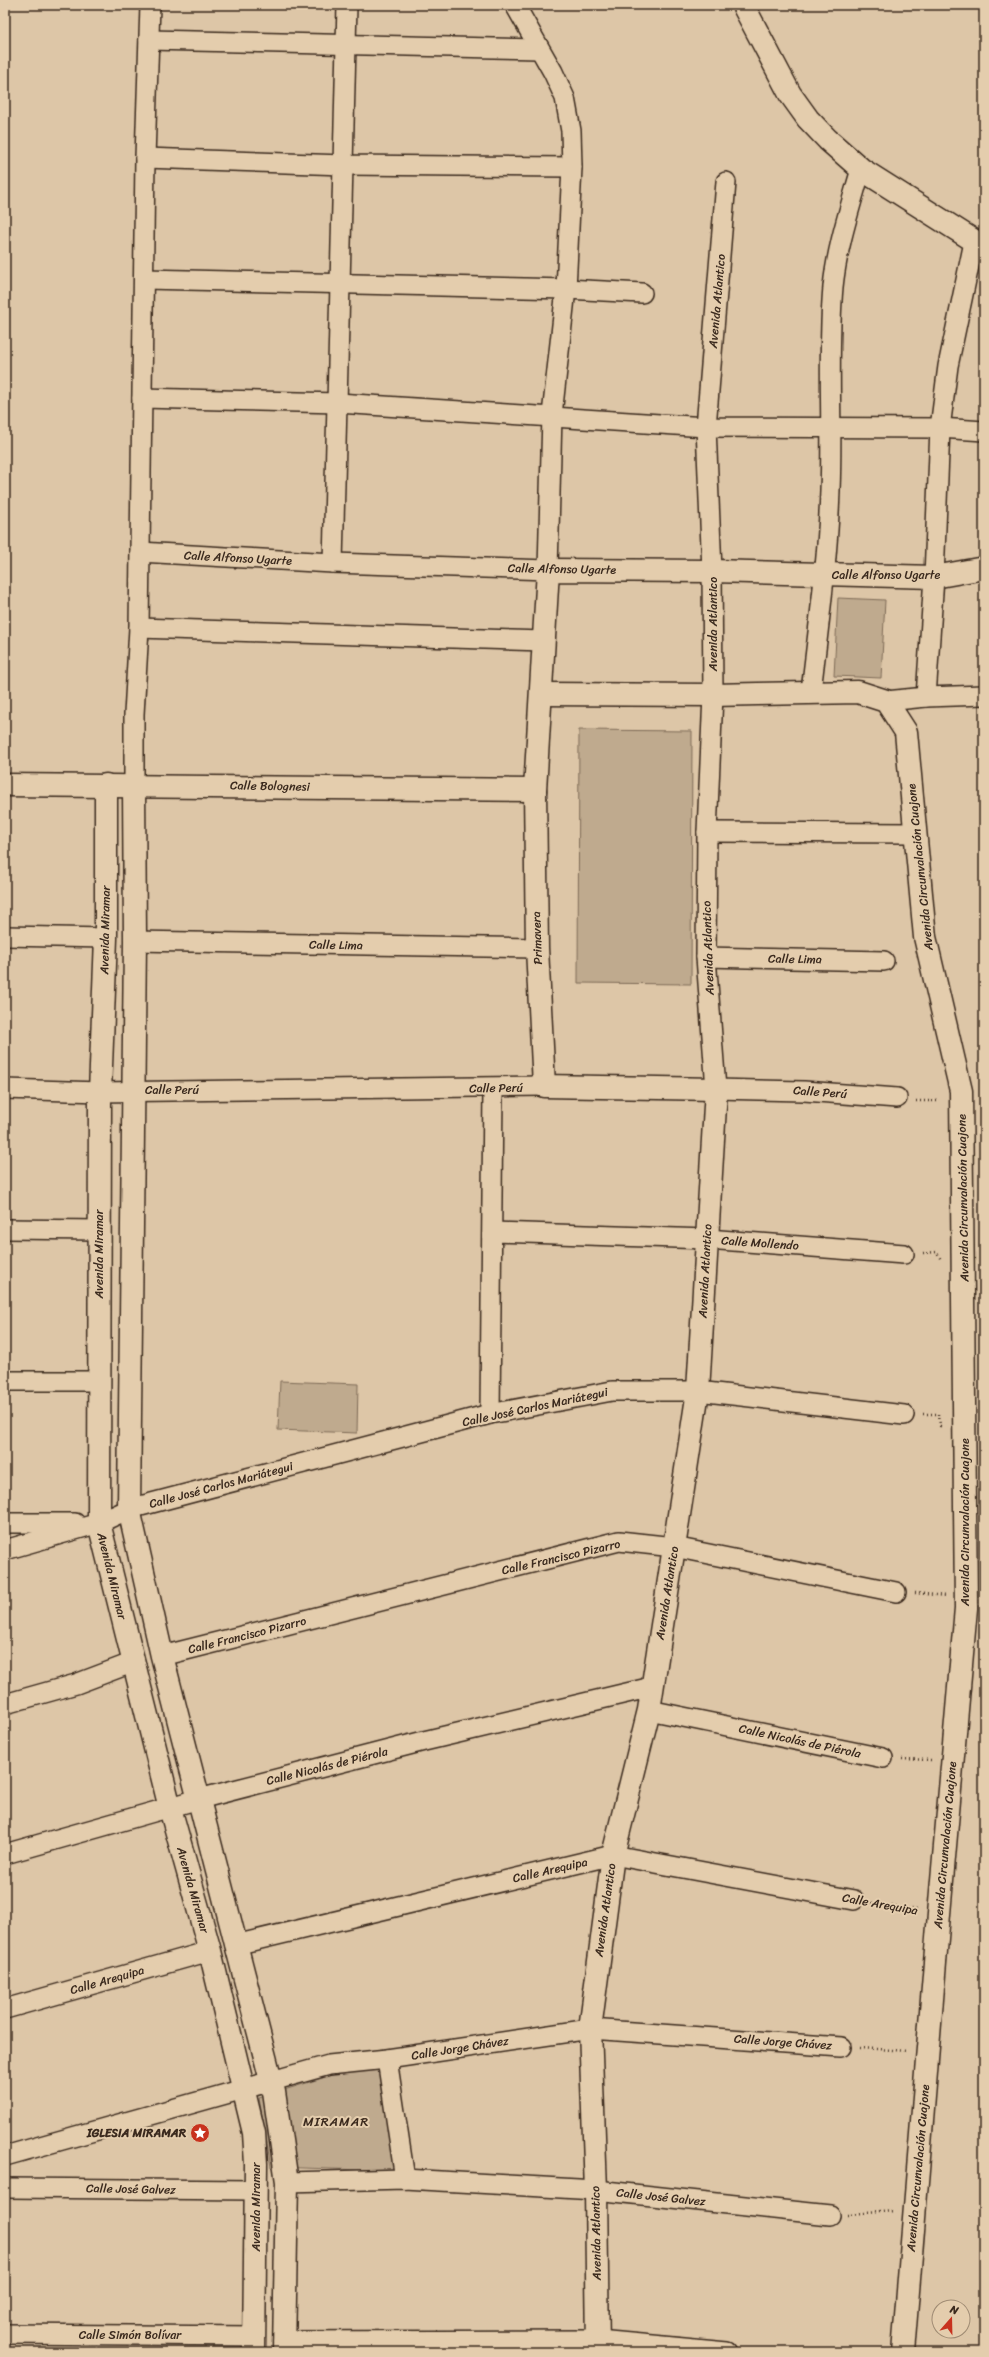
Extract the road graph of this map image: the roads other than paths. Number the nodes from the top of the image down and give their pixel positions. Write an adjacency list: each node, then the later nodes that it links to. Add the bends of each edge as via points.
1 (150, 5): 5 (street)
2 (346, 5): 6 (street)
3 (515, 5): 7 (street)
4 (743, 5): 11 (main road, via 790,94 808,119)
5 (149, 40): 6 (street); 8 (street)
6 (346, 45): 7 (street); 9 (street)
7 (539, 49): 10 (street, via 565,98 571,131)
8 (145, 158): 9 (street); 14 (street)
9 (344, 165): 10 (street); 15 (street)
10 (572, 168): 16 (street)
11 (861, 169): 13 (main road); 22 (street, via 838,255 833,286 830,321)
12 (726, 182): 21 (street, Avenida Atlantico)
13 (979, 245): 23 (street, via 948,366)
14 (145, 279): 15 (street); 18 (street)
15 (340, 283): 16 (street); 19 (street)
16 (566, 289): 17 (street); 20 (street)
17 (642, 293)
18 (142, 398): 19 (street); 25 (street)
19 (338, 403): 20 (street); 26 (street)
20 (552, 415): 21 (street); 28 (street)
21 (706, 427): 22 (street); 29 (street, Avenida Atlantico)
22 (832, 427): 23 (street); 30 (street)
23 (940, 428): 24 (street); 31 (street)
24 (984, 431)
25 (140, 552): 26 (street, Calle Alfonso Ugarte); 32 (street)
26 (333, 563): 28 (street, Calle Alfonso Ugarte)
27 (984, 568): 31 (main road, Calle Alfonso Ugarte)
28 (548, 570): 29 (main road, Calle Alfonso Ugarte); 33 (main road, Primavera)
29 (712, 571): 30 (main road, Calle Alfonso Ugarte); 36 (street, Avenida Atlantico)
30 (825, 576): 31 (main road, Calle Alfonso Ugarte); 34 (street)
31 (934, 577): 38 (street)
32 (139, 628): 33 (street); 40 (street, via 134,714)
33 (544, 641): 35 (main road, Primavera)
34 (811, 691): 36 (main road); 39 (main road, via 858,692)
35 (542, 694): 36 (main road); 43 (main road, Primavera)
36 (714, 695): 44 (street, Avenida Atlantico)
37 (984, 695): 38 (street)
38 (926, 697): 39 (street)
39 (886, 701): 45 (main road, Avenida Circunvalación Cuajone, via 906,732)
40 (134, 784): 42 (main road, Calle Bolognesi); 43 (main road, Calle Bolognesi); 48 (main road)
41 (5, 785): 42 (main road, Calle Bolognesi)
42 (106, 785): 47 (main road, Avenida Miramar)
43 (535, 790): 49 (main road, Primavera)
44 (707, 832): 45 (street); 50 (street, Avenida Atlantico)
45 (914, 833): 106 (main road, Avenida Circunvalación Cuajone, via 925,937 961,1091 966,1598)
46 (5, 936): 47 (street)
47 (106, 938): 57 (main road, Avenida Miramar)
48 (135, 941): 49 (street, Calle Lima); 56 (main road)
49 (537, 948): 52 (main road, Primavera)
50 (706, 957): 51 (street, Calle Lima); 54 (street, Avenida Atlantico)
51 (884, 961)
52 (544, 1086): 53 (street, Calle Perú); 54 (main road, Calle Perú)
53 (494, 1088): 56 (street, Calle Perú); 61 (street)
54 (716, 1089): 58 (street, Calle Perú, via 804,1091); 62 (main road, Avenida Atlantico)
55 (5, 1090): 57 (street, Calle Perú)
56 (133, 1090): 57 (street, Calle Perú); 69 (main road)
57 (100, 1092): 60 (main road, Avenida Miramar)
58 (897, 1098)
59 (5, 1229): 60 (street)
60 (99, 1230): 65 (main road, Avenida Miramar)
61 (493, 1232): 62 (street, Calle Mollendo); 67 (street)
62 (707, 1239): 63 (street, Calle Mollendo); 66 (main road, Avenida Atlantico)
63 (904, 1254)
64 (5, 1381): 65 (street)
65 (98, 1381): 70 (main road, Avenida Miramar)
66 (698, 1390): 67 (street, Calle José Carlos Mariátegui, via 612,1391); 68 (street, Calle José Carlos Mariátegui); 72 (main road, Avenida Atlantico)
67 (490, 1414): 69 (street, Calle José Carlos Mariátegui)
68 (904, 1414)
69 (129, 1509): 70 (street, Calle José Carlos Mariátegui); 75 (main road)
70 (99, 1523): 71 (street); 73 (street, Calle José Carlos Mariátegui); 76 (main road, Avenida Miramar)
71 (5, 1524)
72 (674, 1547): 74 (street, Calle Francisco Pizarro); 75 (street, Calle Francisco Pizarro, via 619,1541); 77 (main road, Avenida Atlantico)
73 (5, 1550)
74 (896, 1592)
75 (162, 1656): 81 (main road)
76 (134, 1662): 78 (street, via 76,1684); 82 (main road, Avenida Miramar)
77 (652, 1687): 79 (main road, Avenida Atlantico); 81 (street, Calle Nicolás de Piérola, via 424,1741)
78 (5, 1704)
79 (648, 1710): 80 (street, Calle Nicolás de Piérola); 84 (main road, Avenida Atlantico)
80 (883, 1758)
81 (199, 1799): 82 (street, Calle Nicolás de Piérola); 86 (main road)
82 (170, 1808): 83 (street, Calle Nicolás de Piérola); 87 (main road, Avenida Miramar)
83 (5, 1854)
84 (613, 1855): 85 (street, Calle Arequipa); 86 (street, Calle Arequipa); 89 (main road, Avenida Atlantico)
85 (854, 1900)
86 (235, 1945): 92 (main road)
87 (210, 1952): 88 (street, Calle Arequipa); 93 (main road, Avenida Miramar)
88 (5, 2009)
89 (590, 2029): 90 (street, Calle Jorge Chávez); 91 (street, Calle Jorge Chávez); 99 (main road, Avenida Atlantico)
90 (841, 2046)
91 (387, 2059): 92 (street, Calle Jorge Chávez, via 329,2065); 95 (street)
92 (271, 2082): 93 (street, Calle Jorge Chávez); 96 (main road)
93 (243, 2089): 94 (street, Calle Jorge Chávez); 98 (main road, Avenida Miramar, via 254,2133)
94 (5, 2156)
95 (405, 2179): 96 (street, Calle José Galvez); 99 (street, Calle José Galvez)
96 (287, 2182): 103 (main road)
97 (5, 2188): 98 (street, Calle José Galvez)
98 (256, 2190): 102 (main road, Avenida Miramar)
99 (596, 2190): 100 (street, Calle José Galvez); 104 (main road, Avenida Atlantico)
100 (830, 2215)
101 (5, 2334): 102 (street, Calle Simón Bolívar)
102 (254, 2344)
103 (283, 2346): 104 (street)
104 (598, 2346): 105 (street)
105 (727, 2352)
106 (903, 2352)

